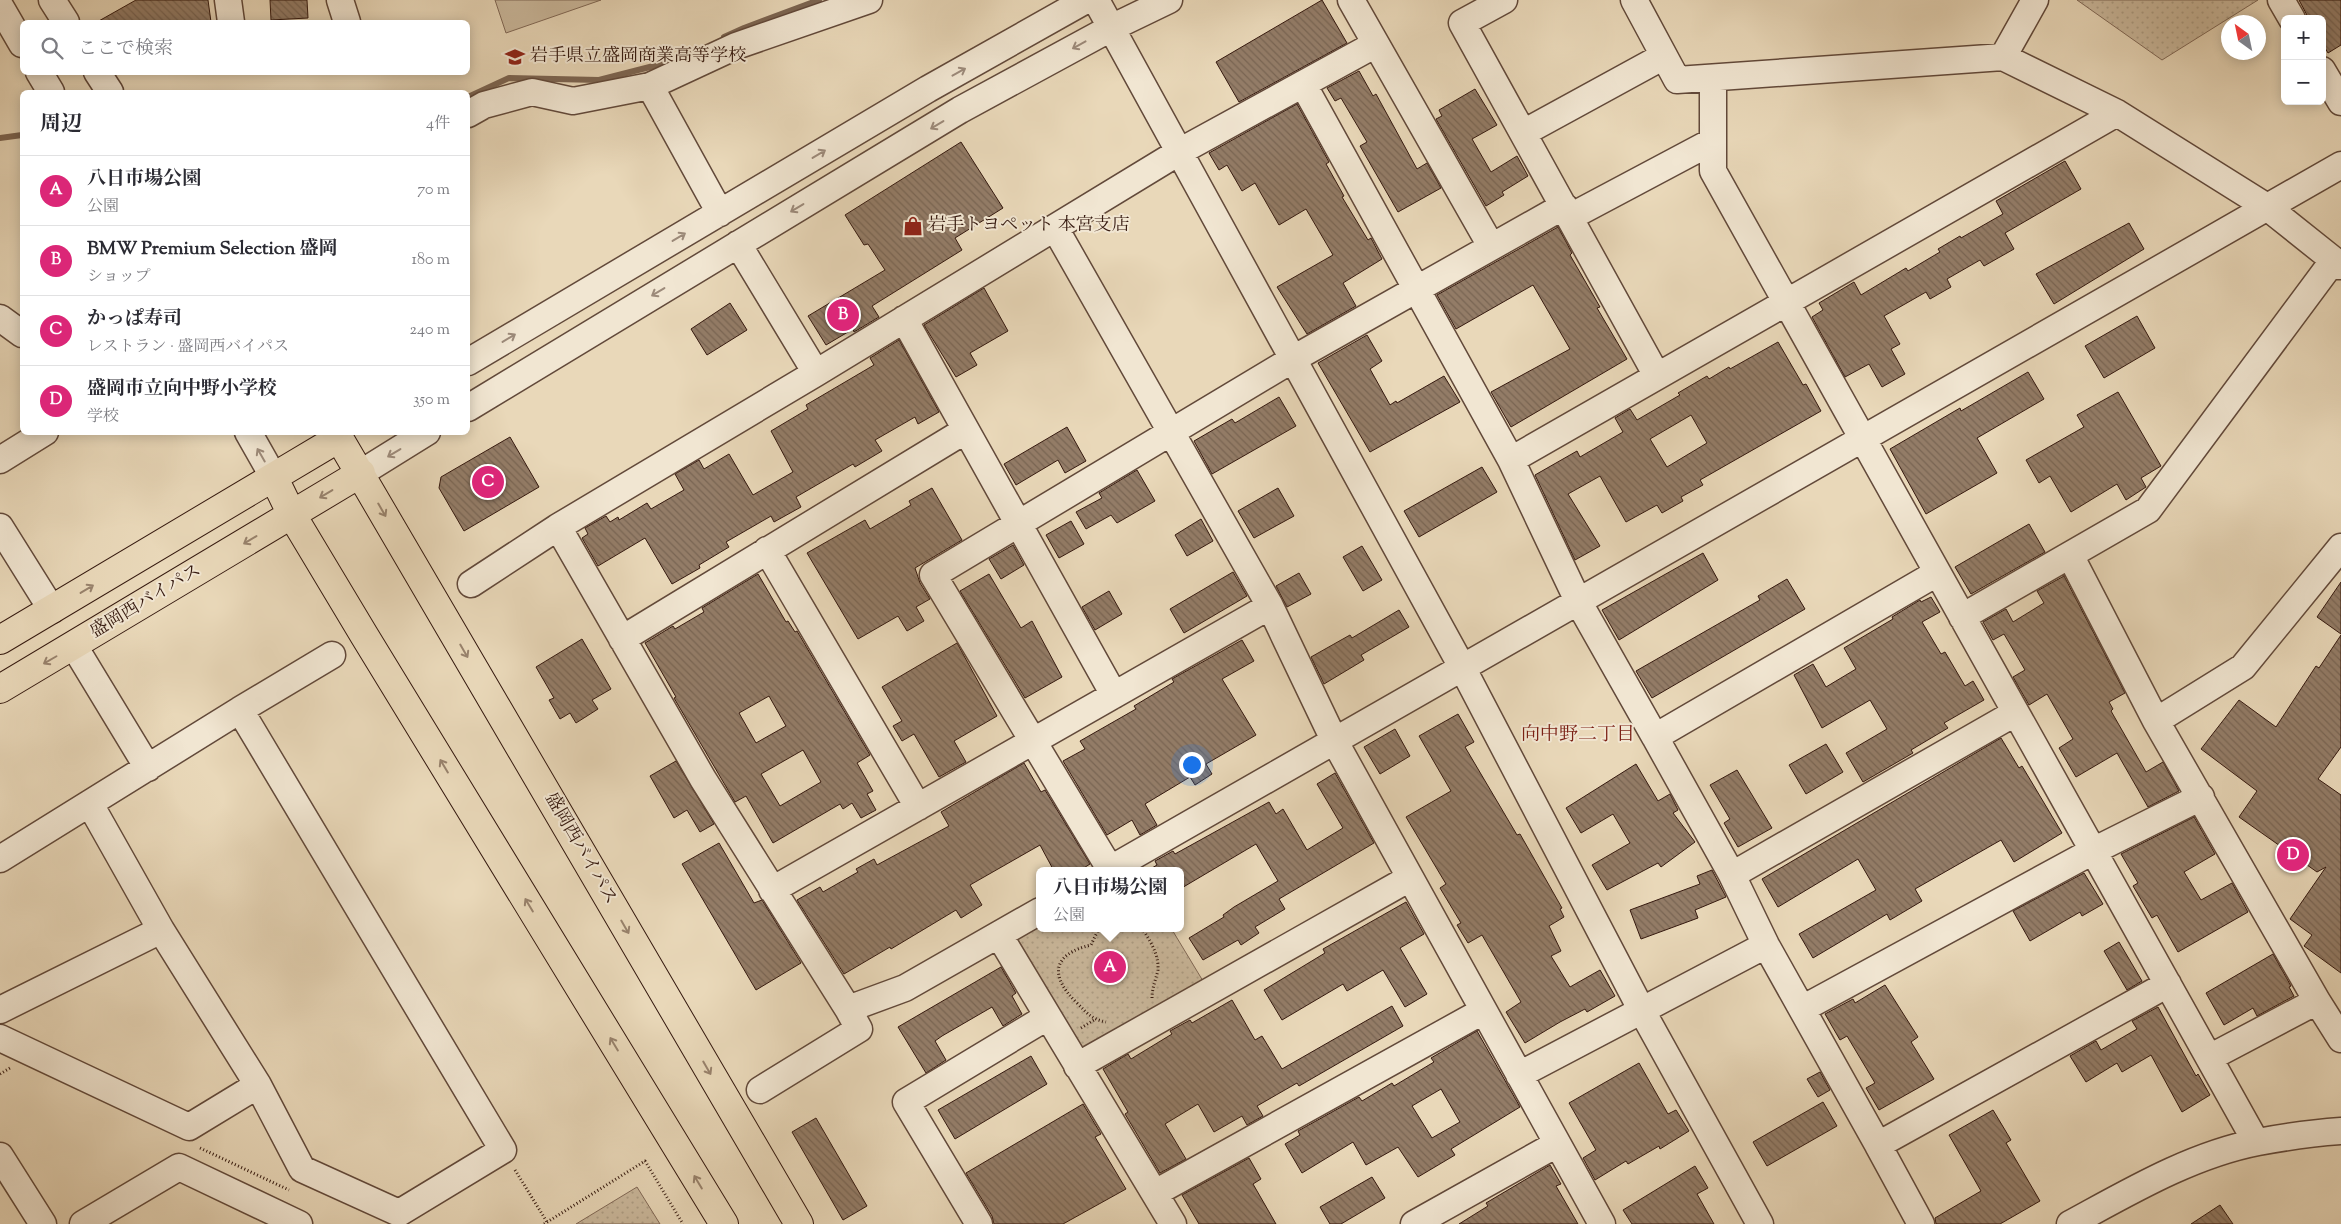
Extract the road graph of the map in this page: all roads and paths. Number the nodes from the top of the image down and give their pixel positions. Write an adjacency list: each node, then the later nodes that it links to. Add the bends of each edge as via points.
1 (52, 0): 15 (street)
2 (228, 0): 16 (street)
3 (340, 0): 17 (street)
4 (868, 0): 28 (street, via 736,46)
5 (1086, 0): 40 (street, one-way to 5, via 928,89)
6 (1096, 0): 18 (street)
7 (1169, 0): 18 (street)
8 (1351, 0): 20 (street)
9 (1504, 0): 34 (street, via 1462,23)
10 (1634, 0): 21 (street)
11 (2035, 0): 22 (street)
12 (2281, 0): 14 (street)
13 (0, 6): 19 (street)
14 (2290, 15)
15 (65, 20)
16 (231, 20)
17 (346, 20)
18 (1111, 28): 36 (street); 42 (street, one-way to 42, via 960,110)
19 (13, 42)
20 (1376, 44): 27 (street); 43 (street)
21 (1664, 56): 26 (street, via 1677,80); 34 (street)
22 (2003, 57): 26 (street); 33 (street)
23 (41, 75): 29 (street)
24 (99, 75): 30 (street)
25 (2326, 77): 31 (street)
26 (1713, 78): 35 (street)
27 (1303, 84): 36 (street); 45 (street)
28 (650, 86): 32 (street, via 573,101 532,92 484,105); 40 (street)
29 (50, 90)
30 (109, 90)
31 (2341, 102)
32 (470, 113)
33 (2117, 113): 38 (street); 46 (street)
34 (1523, 133): 39 (street)
35 (1713, 141): 39 (street); 46 (street, via 1713,171)
36 (1179, 152): 41 (street); 50 (street)
37 (2341, 165): 38 (street)
38 (2267, 207): 44 (street); 62 (street)
39 (1567, 211): 43 (street); 53 (street)
40 (720, 213): 51 (street, one-way to 40)
41 (1055, 228): 48 (street); 56 (street)
42 (738, 244): 52 (street); 54 (street, one-way to 54)
43 (1491, 246): 45 (street)
44 (2337, 263): 73 (street, via 2148,510)
45 (1417, 288): 50 (street); 64 (street)
46 (1786, 303): 53 (street); 62 (street)
47 (0, 318): 49 (street)
48 (904, 319): 52 (street); 55 (street)
49 (20, 333)
50 (1293, 359): 56 (street); 84 (street)
51 (470, 361)
52 (816, 373): 70 (street)
53 (1658, 376): 64 (street)
54 (470, 407)
55 (966, 430): 68 (street); 72 (street)
56 (1172, 433): 68 (street); 77 (street)
57 (40, 435): 63 (street)
58 (250, 435): 66 (street, one-way to 58)
59 (339, 435): 66 (highway, 盛岡西バイパス)
60 (342, 435): 65 (highway, 盛岡西バイパス)
61 (422, 435): 65 (street, one-way to 65)
62 (1861, 439): 74 (street); 76 (street)
63 (0, 460)
64 (1512, 460): 76 (street)
65 (361, 473): 67 (highway, 盛岡西バイパス, one-way to 67); 140 (highway, 盛岡西バイパス, one-way to 140)
66 (274, 478): 67 (highway); 78 (highway, 盛岡西バイパス, one-way to 66)
67 (292, 515): 82 (highway, 盛岡西バイパス, one-way to 82); 139 (highway, one-way to 67)
68 (1020, 524): 86 (street); 92 (street, via 933,575)
69 (0, 527): 78 (street)
70 (558, 527): 75 (street); 80 (street)
71 (2341, 546): 89 (street, via 2243,667)
72 (767, 550): 80 (street); 96 (street)
73 (2070, 555): 79 (street); 89 (street)
74 (1937, 573): 79 (street); 90 (street)
75 (471, 584)
76 (1578, 601): 84 (street); 90 (street)
77 (1270, 606): 86 (street); 91 (street)
78 (52, 610): 81 (highway, 盛岡西バイパス)
79 (1962, 617): 88 (street)
80 (622, 639): 103 (street)
81 (0, 640)
82 (74, 646): 85 (highway, 盛岡西バイパス, one-way to 85); 93 (street)
83 (332, 655): 87 (street)
84 (1462, 667): 91 (street); 116 (street)
85 (0, 689)
86 (1114, 696): 92 (street)
87 (240, 710): 93 (street); 131 (street)
88 (2015, 714): 97 (street); 101 (street)
89 (2156, 721): 94 (street)
90 (1655, 736): 101 (street)
91 (1334, 740): 100 (street); 102 (street)
92 (1034, 741): 96 (street); 99 (street)
93 (148, 768): 95 (street)
94 (2201, 797): 97 (street); 111 (street)
95 (90, 804): 98 (street); 105 (street)
96 (918, 807): 103 (street)
97 (2093, 851): 110 (street); 113 (street)
98 (0, 859)
99 (1107, 867)
100 (1114, 867)
101 (1732, 875): 109 (street)
102 (1410, 878): 117 (street); 123 (street)
103 (772, 890): 114 (street)
104 (1036, 913): 108 (street)
105 (162, 930): 115 (street); 125 (street)
106 (1097, 932): 119 (path, via 1091,945 1067,954 1058,971 1064,990)
107 (1144, 932): 112 (path, via 1154,948 1158,968 1152,994)
108 (999, 935): 114 (street, via 905,988); 118 (street)
109 (1766, 945): 113 (street); 116 (street)
110 (2168, 984): 122 (street); 130 (street)
111 (2317, 1001): 121 (street); 122 (street)
112 (1155, 1005)
113 (1802, 1008): 130 (street)
114 (848, 1009): 126 (street, via 859,1029)
115 (0, 1010)
116 (1642, 1010): 124 (street); 145 (street)
117 (1483, 1011): 124 (street); 133 (street)
118 (1047, 1017): 123 (street); 141 (street, via 906,1102)
119 (1094, 1020)
120 (0, 1038): 125 (street, via 189,1127)
121 (2341, 1039)
122 (2209, 1058): 128 (street)
123 (1077, 1066): 133 (street)
124 (1520, 1075): 129 (street)
125 (258, 1085): 131 (street, via 302,1169 399,1213)
126 (760, 1090)
127 (2341, 1131): 128 (street)
128 (2256, 1142): 147 (street, via 2181,1167)
129 (1557, 1144): 143 (street); 144 (street)
130 (1878, 1145): 146 (street)
131 (503, 1150): 134 (path)
132 (0, 1156): 135 (street)
133 (1155, 1193): 142 (street)
134 (546, 1223): 138 (path, via 645,1161)
135 (43, 1224)
136 (83, 1224): 137 (street, via 179,1167)
137 (300, 1224)
138 (683, 1224)
139 (724, 1224)
140 (799, 1224)
141 (979, 1224)
142 (1173, 1224)
143 (1414, 1224)
144 (1602, 1224)
145 (1760, 1224)
146 (1921, 1224)
147 (2070, 1224)

